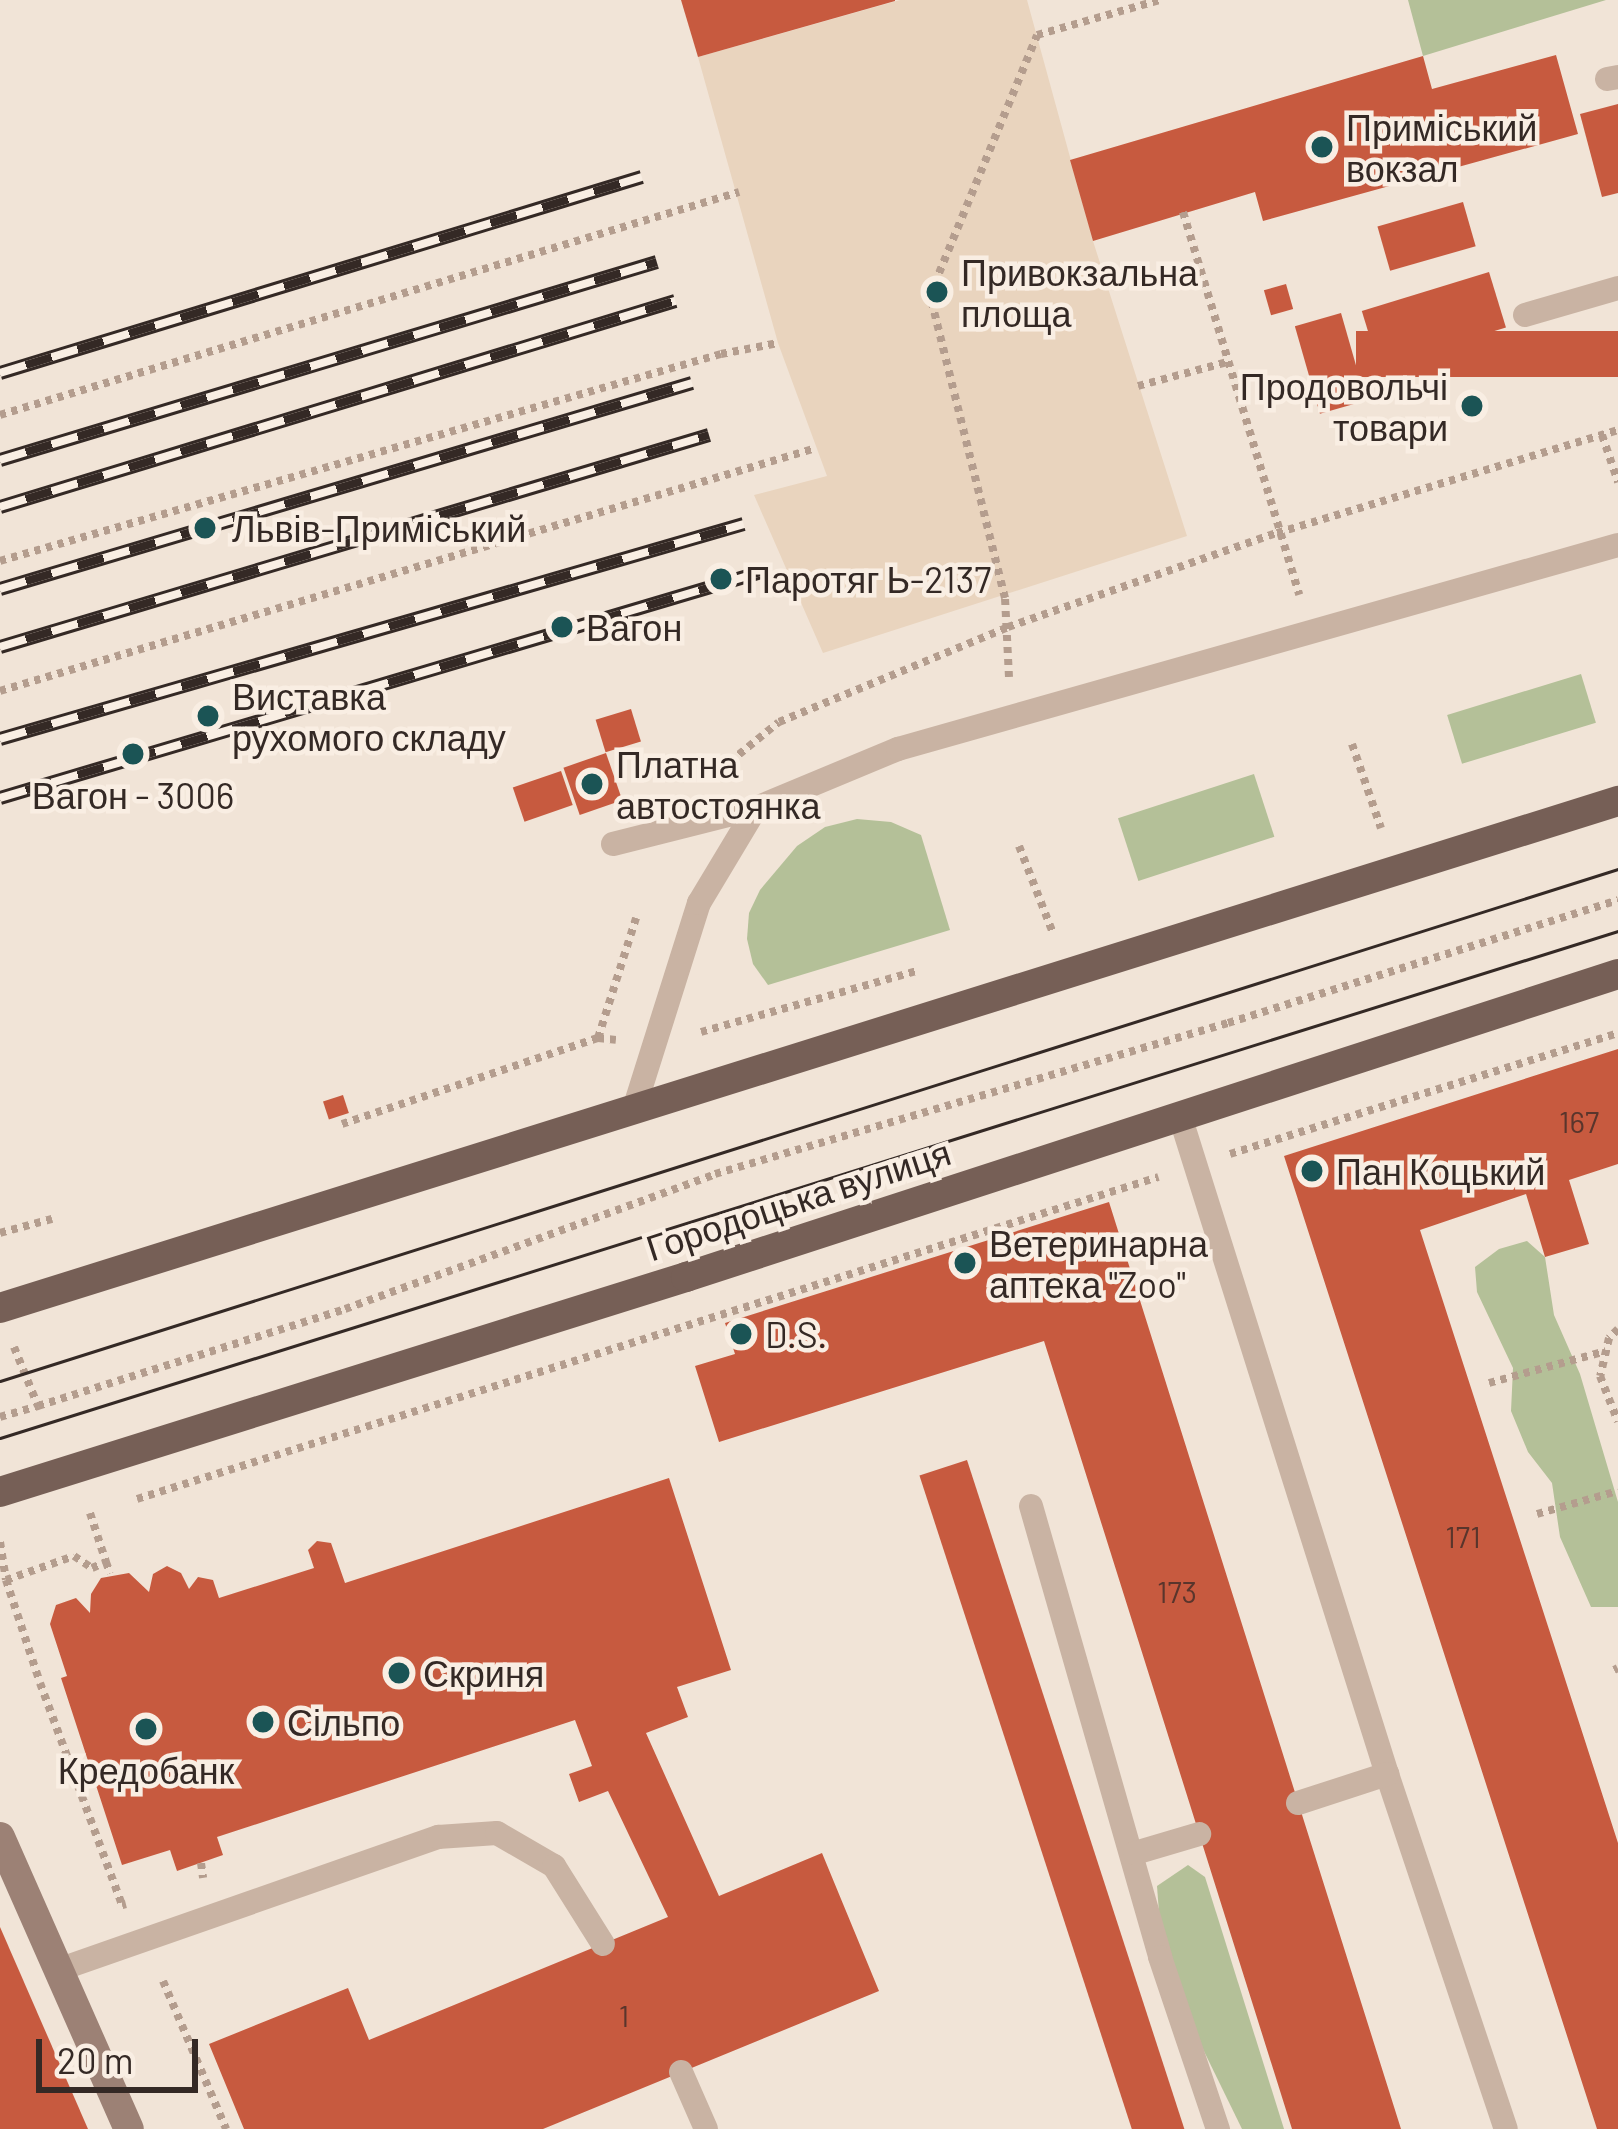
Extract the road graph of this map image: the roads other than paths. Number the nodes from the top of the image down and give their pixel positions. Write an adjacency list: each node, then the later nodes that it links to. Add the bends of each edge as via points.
1 (1618, 288): 2 (lane)
2 (1526, 315)
3 (1618, 545): 5 (lane, via 898,749)
4 (1618, 801): 8 (main road)
5 (755, 808): 6 (lane); 8 (lane, via 698,903)
6 (613, 844)
7 (1618, 974): 9 (main road, Городоцька вулиця)
8 (634, 1109): 10 (main road)
9 (1180, 1116): 11 (main road, Городоцька вулиця); 13 (lane)
10 (0, 1308)
11 (0, 1492)
12 (1030, 1506): 17 (lane)
13 (1387, 1774): 14 (lane); 24 (lane)
14 (1298, 1803)
15 (1199, 1834): 17 (lane)
16 (0, 1837): 19 (street)
17 (1135, 1852): 23 (lane)
18 (603, 1943): 19 (lane, via 554,1866 497,1833 438,1837)
19 (58, 1970): 21 (street)
20 (681, 2072): 22 (lane)
21 (129, 2129)
22 (706, 2129)
23 (1217, 2129)
24 (1506, 2129)

